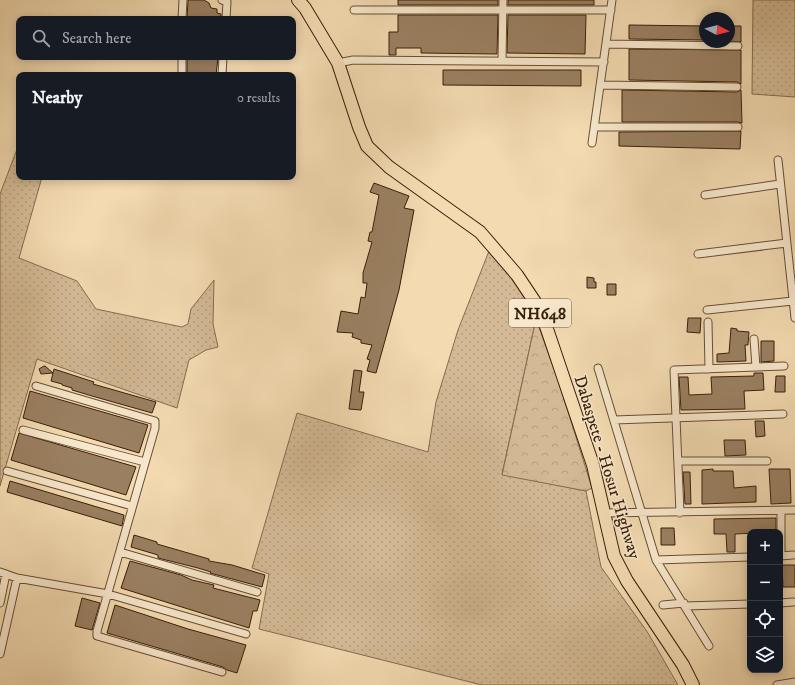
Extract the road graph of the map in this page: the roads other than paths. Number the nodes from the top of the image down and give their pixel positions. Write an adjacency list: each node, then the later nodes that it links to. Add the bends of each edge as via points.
1 (183, 0): 9 (street)
2 (222, 0): 10 (street, via 227,2)
3 (298, 0): 17 (highway, Dabaspete - Hosur Highway / NH648)
4 (503, 0): 7 (street)
5 (612, 0): 8 (street)
6 (354, 10): 7 (street)
7 (503, 10): 8 (street); 15 (street)
8 (611, 10): 11 (street)
9 (182, 16)
10 (226, 16)
11 (606, 44): 12 (street); 16 (street)
12 (738, 46)
13 (182, 60): 18 (street)
14 (223, 60): 19 (street)
15 (502, 61): 16 (street); 17 (street, via 353,60)
16 (604, 62): 20 (street)
17 (338, 63): 53 (highway, Dabaspete - Hosur Highway / NH648, via 367,146 389,166 480,232 517,274 537,305 593,465)
18 (182, 72)
19 (222, 72)
20 (600, 85): 21 (street); 22 (street)
21 (737, 87)
22 (595, 127): 23 (street); 24 (street)
23 (738, 127)
24 (592, 143)
25 (778, 160): 26 (street)
26 (780, 184): 27 (street); 28 (street)
27 (705, 195)
28 (787, 243): 29 (street); 30 (street)
29 (698, 254)
30 (793, 278): 31 (street)
31 (793, 301): 32 (street); 33 (street)
32 (707, 310)
33 (795, 318)
34 (708, 322): 39 (street)
35 (754, 339): 37 (street)
36 (784, 366): 37 (street)
37 (756, 367): 39 (street)
38 (598, 368): 43 (street)
39 (709, 369): 42 (street, via 674,370)
40 (36, 386): 47 (street, via 152,420 156,425)
41 (783, 414): 42 (street)
42 (677, 417): 43 (street); 45 (street)
43 (614, 420): 52 (street)
44 (24, 430): 47 (street)
45 (678, 461): 46 (street); 54 (street)
46 (767, 461)
47 (144, 462): 49 (street)
48 (7, 471): 49 (street)
49 (132, 506): 56 (street)
50 (781, 510): 51 (street); 54 (street); 55 (street)
51 (795, 510)
52 (641, 512): 53 (street); 54 (street); 60 (street)
53 (604, 513): 76 (highway, Dabaspete - Hosur Highway / NH648, via 614,556 620,569)
54 (680, 513)
55 (781, 529)
56 (120, 552): 63 (street); 64 (street)
57 (793, 555): 58 (street)
58 (783, 556)
59 (747, 557): 60 (street)
60 (656, 560): 70 (street)
61 (3, 573): 62 (street); 66 (street)
62 (17, 578): 64 (street); 73 (street)
63 (257, 592)
64 (108, 594): 71 (street); 74 (street, via 97,631 99,638)
65 (793, 602): 67 (street)
66 (0, 603)
67 (783, 603)
68 (747, 604): 70 (street)
69 (663, 605): 70 (street)
70 (685, 605): 72 (street)
71 (246, 634)
72 (709, 646)
73 (0, 654)
74 (222, 672)
75 (795, 682): 77 (street)
76 (693, 685)
77 (777, 685)

